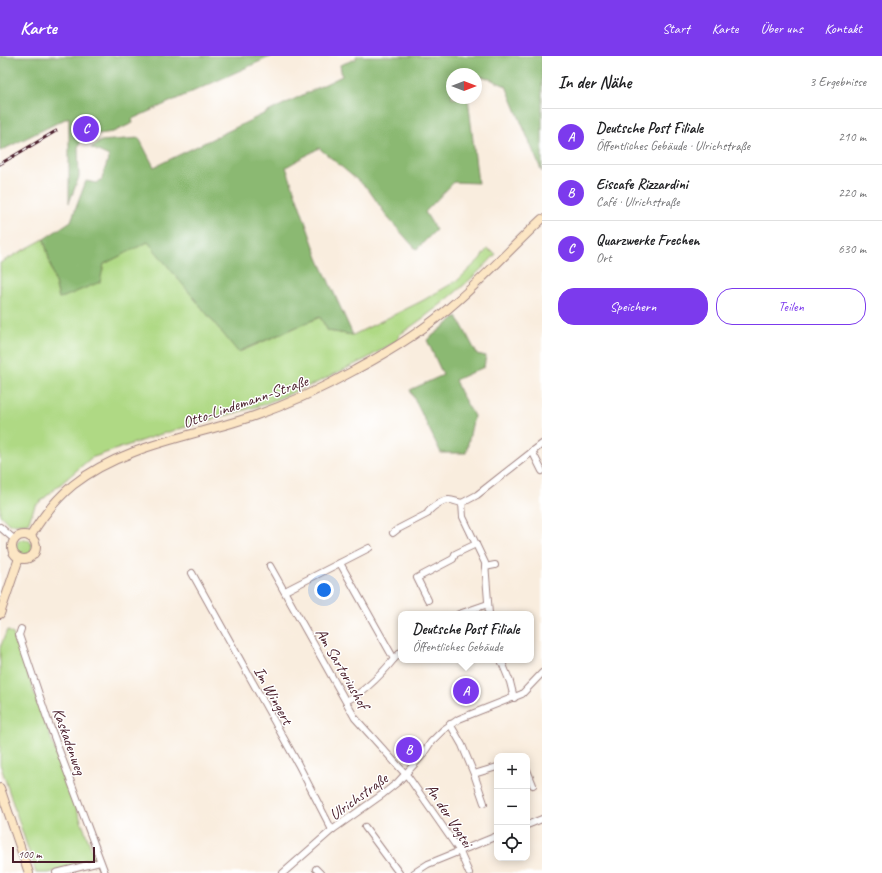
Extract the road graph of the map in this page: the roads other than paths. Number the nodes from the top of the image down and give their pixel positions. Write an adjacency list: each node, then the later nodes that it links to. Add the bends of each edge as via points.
1 (542, 219): 8 (street, Otto-Lindemann-Straße, via 457,301 394,347 320,389 290,402 254,416 150,447 101,467 59,498)
2 (542, 444): 3 (street)
3 (532, 451): 4 (street); 5 (street, via 477,495)
4 (542, 471)
5 (462, 503): 7 (street, via 445,501); 10 (street, via 463,517)
6 (0, 527): 9 (street)
7 (393, 533)
8 (30, 537): 9 (street, via 24,536); 12 (street, via 36,547 34,554 27,559)
9 (15, 540): 12 (street, via 13,550)
10 (476, 544): 16 (street); 19 (street, via 417,578)
11 (369, 548): 13 (street)
12 (19, 558): 23 (street)
13 (340, 563): 18 (street); 26 (street)
14 (495, 564): 16 (street)
15 (270, 566): 18 (street, Am Sartoriushof)
16 (485, 567): 20 (street)
17 (192, 573): 42 (street, Im Wingert)
18 (284, 591): 30 (street, Am Sartoriushof)
19 (428, 600)
20 (488, 604): 21 (street); 22 (street)
21 (468, 611)
22 (488, 611)
23 (0, 614)
24 (21, 629): 45 (street, Kaskadenweg, via 19,635)
25 (398, 655): 26 (street)
26 (394, 659): 30 (street, via 367,688)
27 (502, 663): 29 (street)
28 (542, 673): 29 (street, Ulrichstraße, via 522,694)
29 (514, 698): 31 (street, Ulrichstraße)
30 (346, 701): 33 (street, Am Sartoriushof, via 358,721)
31 (450, 724): 33 (street, Ulrichstraße, via 434,739); 34 (street)
32 (494, 769): 34 (street)
33 (406, 774): 42 (street, Ulrichstraße, via 383,794); 44 (street, An der Vogtei)
34 (474, 774): 38 (street)
35 (530, 778): 36 (street)
36 (533, 785)
37 (0, 788): 46 (street)
38 (484, 803)
39 (542, 819): 40 (street)
40 (530, 824)
41 (365, 827): 50 (street)
42 (332, 830): 49 (street, Ulrichstraße)
43 (494, 837): 44 (street)
44 (459, 850): 51 (street); 52 (street, An der Vogtei)
45 (100, 862): 47 (street); 48 (street, Kaskadenweg)
46 (29, 873)
47 (56, 873)
48 (105, 873)
49 (283, 873)
50 (399, 873)
51 (414, 873)
52 (469, 873)

